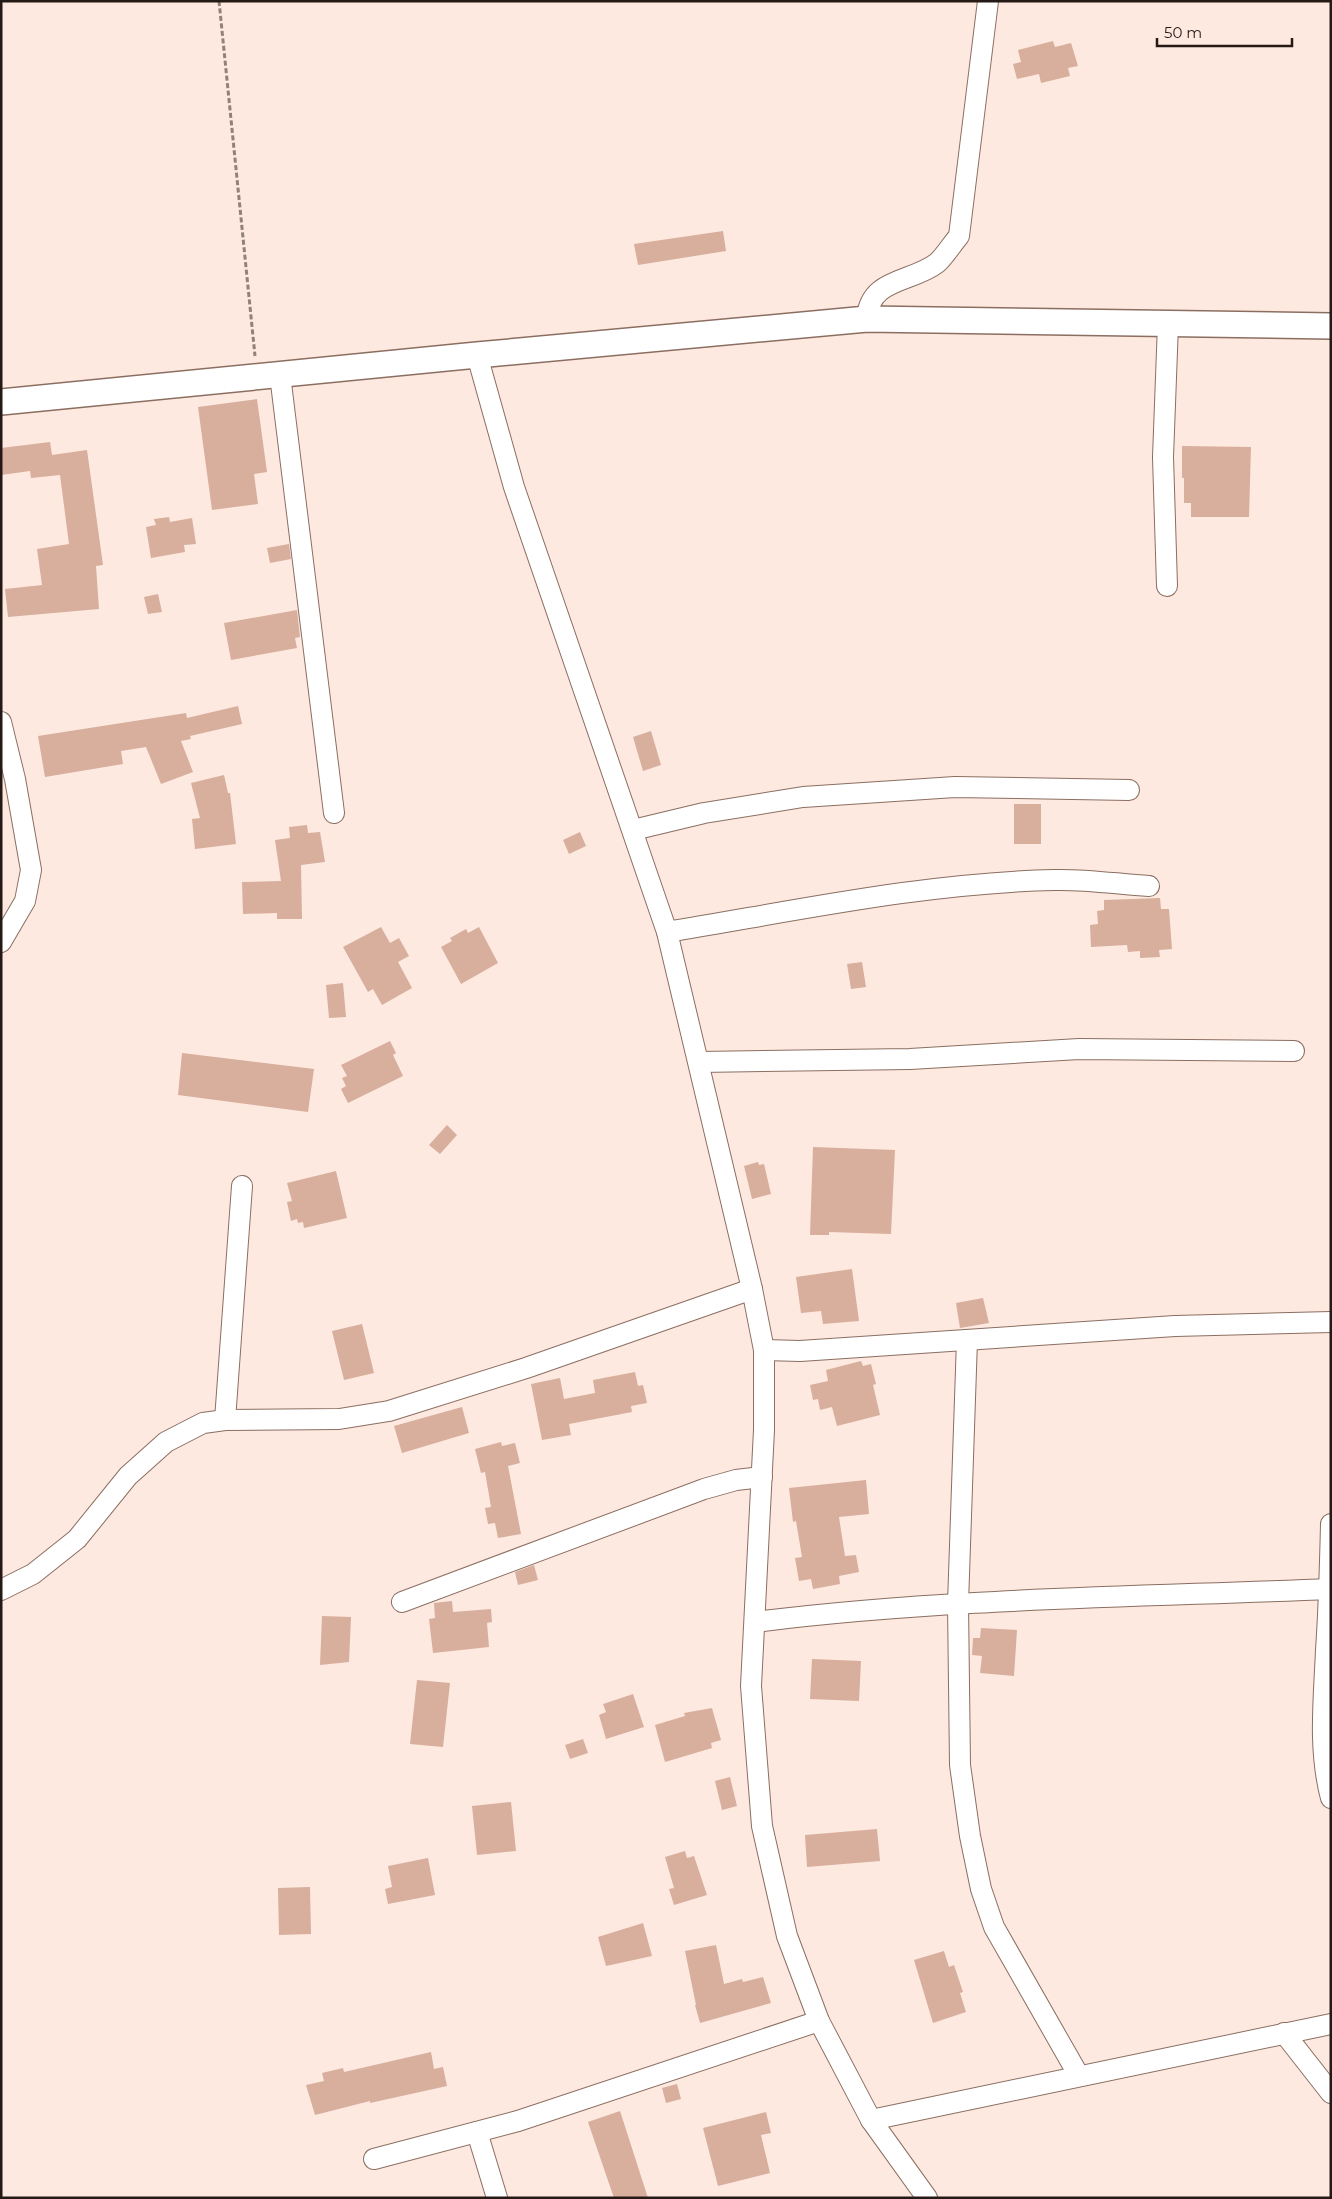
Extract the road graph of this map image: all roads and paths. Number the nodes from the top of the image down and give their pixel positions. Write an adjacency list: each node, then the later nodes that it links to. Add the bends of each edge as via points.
1 (219, 1): 7 (path)
2 (988, 1): 3 (street, via 959,236 937,263 878,292 868,306)
3 (867, 319): 4 (street); 6 (street)
4 (1168, 324): 5 (street); 9 (street, via 1163,457)
5 (1331, 326)
6 (477, 354): 7 (street); 13 (street, via 514,487)
7 (268, 376): 8 (street); 12 (street)
8 (1, 402)
9 (1167, 586)
10 (1, 722): 16 (street, via 31,870 25,901)
11 (1128, 790): 13 (street, via 955,787 803,797)
12 (334, 813)
13 (633, 830): 15 (street)
14 (1149, 886): 15 (street, via 1056,880 1010,882 899,894)
15 (667, 932): 18 (street)
16 (1, 942)
17 (1294, 1051): 18 (street, via 1080,1049 910,1059)
18 (699, 1062): 20 (street)
19 (242, 1186): 24 (street)
20 (752, 1289): 23 (street); 24 (street, via 526,1368 389,1411 339,1419)
21 (1331, 1322): 22 (street, via 1174,1326)
22 (967, 1340): 23 (street, via 800,1352); 30 (street)
23 (764, 1350): 25 (street)
24 (225, 1420): 28 (street, via 203,1423 166,1442 128,1476 77,1539 33,1574)
25 (762, 1477): 29 (street, via 704,1489); 31 (street)
26 (1331, 1524): 27 (street)
27 (1330, 1589): 30 (street); 32 (street, via 1322,1727)
28 (1, 1590)
29 (402, 1602)
30 (958, 1604): 31 (street, via 827,1613); 36 (street, via 960,1765 981,1890 994,1927)
31 (755, 1622): 33 (street, via 751,1686 762,1826 787,1936)
32 (1331, 1798)
33 (819, 2021): 38 (street); 39 (street)
34 (1331, 2024): 35 (street)
35 (1284, 2033): 36 (street); 37 (street)
36 (1079, 2076): 38 (street)
37 (1331, 2093)
38 (870, 2120): 42 (street)
39 (477, 2132): 40 (street); 41 (street)
40 (374, 2159)
41 (498, 2198)
42 (927, 2198)

